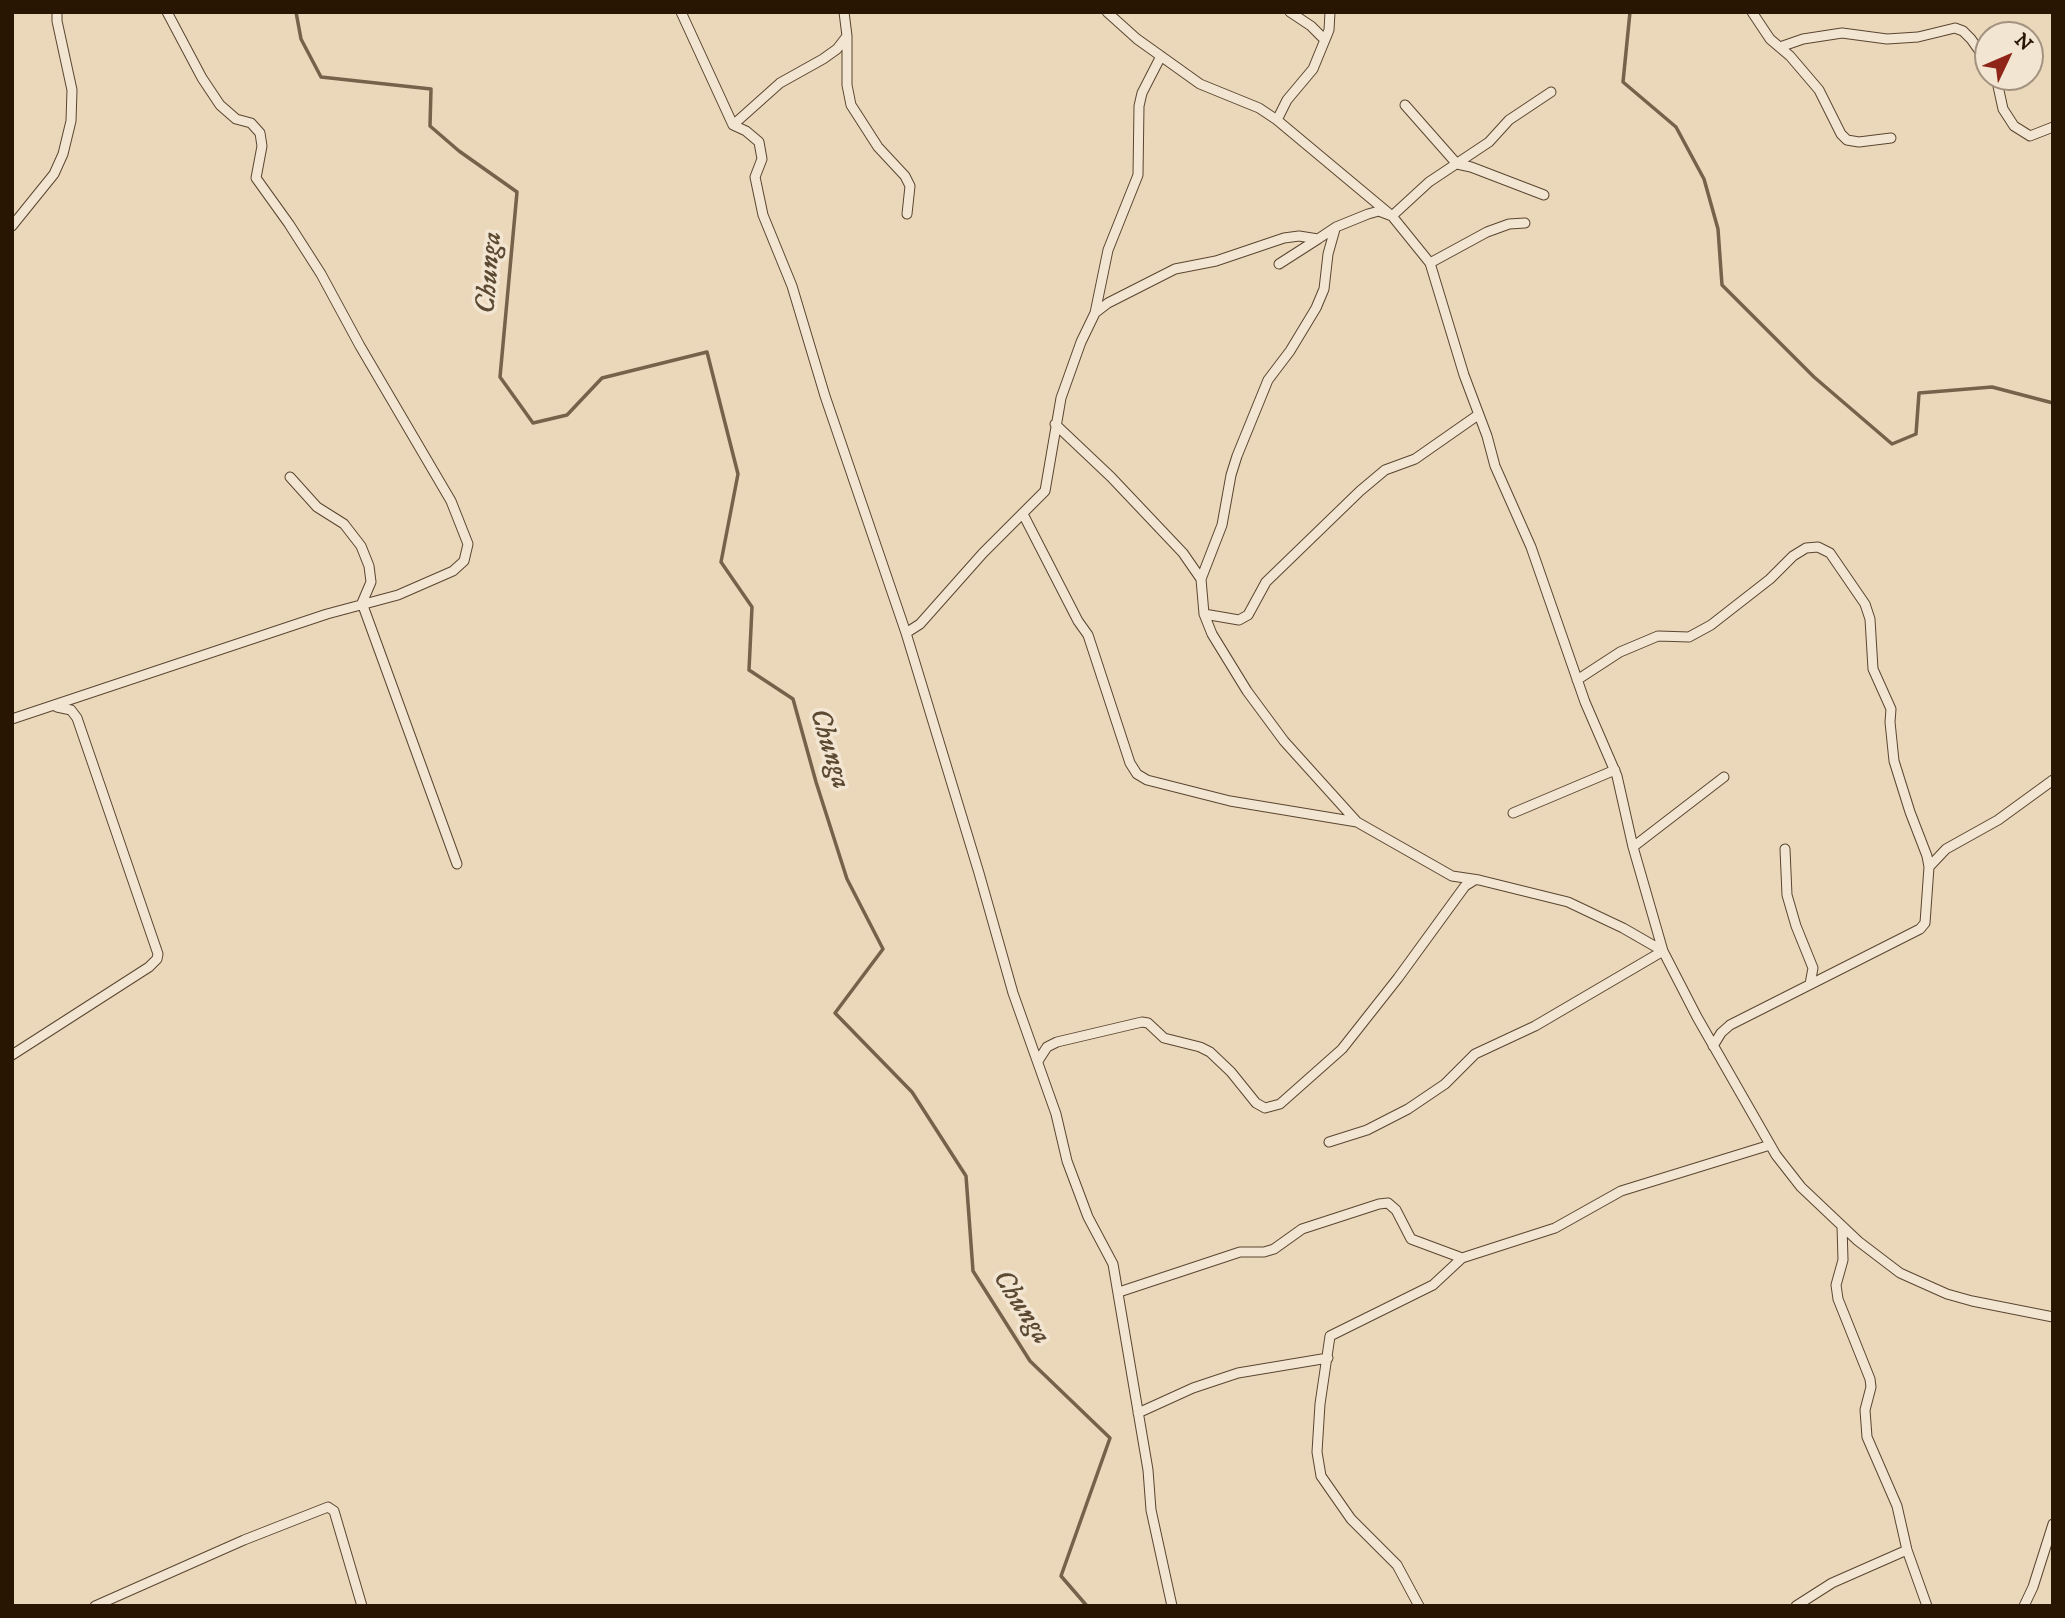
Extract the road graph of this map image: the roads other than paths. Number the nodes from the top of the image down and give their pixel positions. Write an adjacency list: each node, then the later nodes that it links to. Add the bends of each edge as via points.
1 (57, 12): 26 (street, via 72,90 71,121 54,174)
2 (167, 12): 37 (street, via 220,105 260,133 256,178 321,274 451,501 468,544 464,561 453,571)
3 (681, 12): 18 (street)
4 (844, 12): 9 (street)
5 (1107, 12): 13 (street)
6 (1290, 12): 10 (street)
7 (1330, 12): 10 (street)
8 (1752, 12): 12 (street)
9 (846, 36): 18 (street, via 823,59 780,83); 23 (street, via 851,105 911,186)
10 (1325, 40): 17 (street, via 1313,69)
11 (1974, 42): 12 (street, via 1964,31 1955,29 1887,39 1842,33)
12 (1780, 47): 20 (street, via 1819,90 1847,139 1871,142)
13 (1161, 56): 17 (street, via 1200,84); 31 (street, via 1142,93 1138,175 1108,250)
14 (1999, 91): 19 (street, via 2014,127 2030,136)
15 (1551, 92): 21 (street)
16 (1405, 105): 21 (street)
17 (1277, 120): 24 (street)
18 (733, 125): 39 (street, via 759,142 762,159 755,177 763,215 792,286)
19 (2053, 127)
20 (1891, 138)
21 (1457, 164): 22 (street); 24 (street)
22 (1545, 195)
23 (907, 214)
24 (1392, 216): 27 (street, via 1379,211); 29 (street)
25 (1525, 223): 29 (street, via 1487,232)
26 (12, 226)
27 (1336, 227): 28 (street); 36 (street, via 1324,289 1290,351 1268,380 1237,456 1222,525)
28 (1318, 239): 30 (street); 31 (street, via 1284,238 1216,261 1175,269)
29 (1430, 263): 32 (street)
30 (1279, 264)
31 (1095, 313): 33 (street, via 1070,370)
32 (1478, 415): 38 (street, via 1415,459 1385,470 1360,491 1266,582 1248,615 1239,620); 40 (street)
33 (1055, 424): 35 (street, via 1045,491); 36 (street, via 1183,553)
34 (290, 477): 37 (street, via 317,507 344,524 361,546 371,582)
35 (1023, 514): 39 (street, via 920,624); 47 (street, via 1088,635 1137,774 1230,801)
36 (1201, 579): 38 (street)
37 (362, 604): 41 (street); 50 (street)
38 (1204, 614): 47 (street, via 1247,691 1284,741)
39 (906, 633): 57 (street, via 1013,993)
40 (1577, 680): 43 (street); 51 (street, via 1658,636 1689,637 1711,625 1806,548 1830,553 1866,604 1873,669 1891,709 1894,761)
41 (52, 707): 42 (street); 56 (street, via 67,708 77,718 158,954 149,967)
42 (12, 719)
43 (1615, 770): 46 (street); 48 (street)
44 (1724, 777): 48 (street)
45 (2053, 780): 51 (street, via 1998,820 1947,849)
46 (1513, 813)
47 (1357, 822): 52 (street, via 1452,876)
48 (1633, 847): 53 (street)
49 (1785, 849): 54 (street, via 1787,895 1813,968)
50 (457, 864)
51 (1929, 867): 54 (street, via 1925,923 1920,929)
52 (1473, 881): 53 (street, via 1568,902); 57 (street, via 1342,1049 1280,1104 1265,1108 1256,1103 1209,1052 1164,1038 1148,1023 1057,1042 1047,1047)
53 (1663, 951): 55 (street); 58 (street, via 1535,1026 1475,1054 1445,1084 1408,1109 1367,1130)
54 (1810, 984): 55 (street, via 1730,1025)
55 (1713, 1046): 59 (street)
56 (12, 1055)
57 (1038, 1061): 62 (street, via 1067,1161 1088,1217 1113,1264)
58 (1329, 1142)
59 (1770, 1145): 60 (street, via 1801,1187); 61 (street, via 1621,1191 1555,1228)
60 (1842, 1226): 63 (street, via 1900,1273 1924,1284 1972,1301); 67 (street, via 1838,1299 1870,1380 1867,1437 1896,1506)
61 (1462, 1258): 62 (street, via 1411,1239 1388,1203 1302,1229 1274,1249 1240,1252); 64 (street, via 1433,1285 1331,1336)
62 (1119, 1292): 65 (street)
63 (2053, 1317)
64 (1328, 1358): 65 (street, via 1238,1373); 71 (street, via 1317,1452 1321,1476 1351,1519 1397,1565)
65 (1138, 1413): 70 (street, via 1151,1510)
66 (2053, 1524): 74 (street)
67 (1907, 1550): 72 (street, via 1832,1583); 73 (street)
68 (95, 1606): 69 (street, via 328,1507 334,1511)
69 (362, 1606)
70 (1172, 1606)
71 (1419, 1606)
72 (1796, 1606)
73 (1927, 1606)
74 (2024, 1606)

